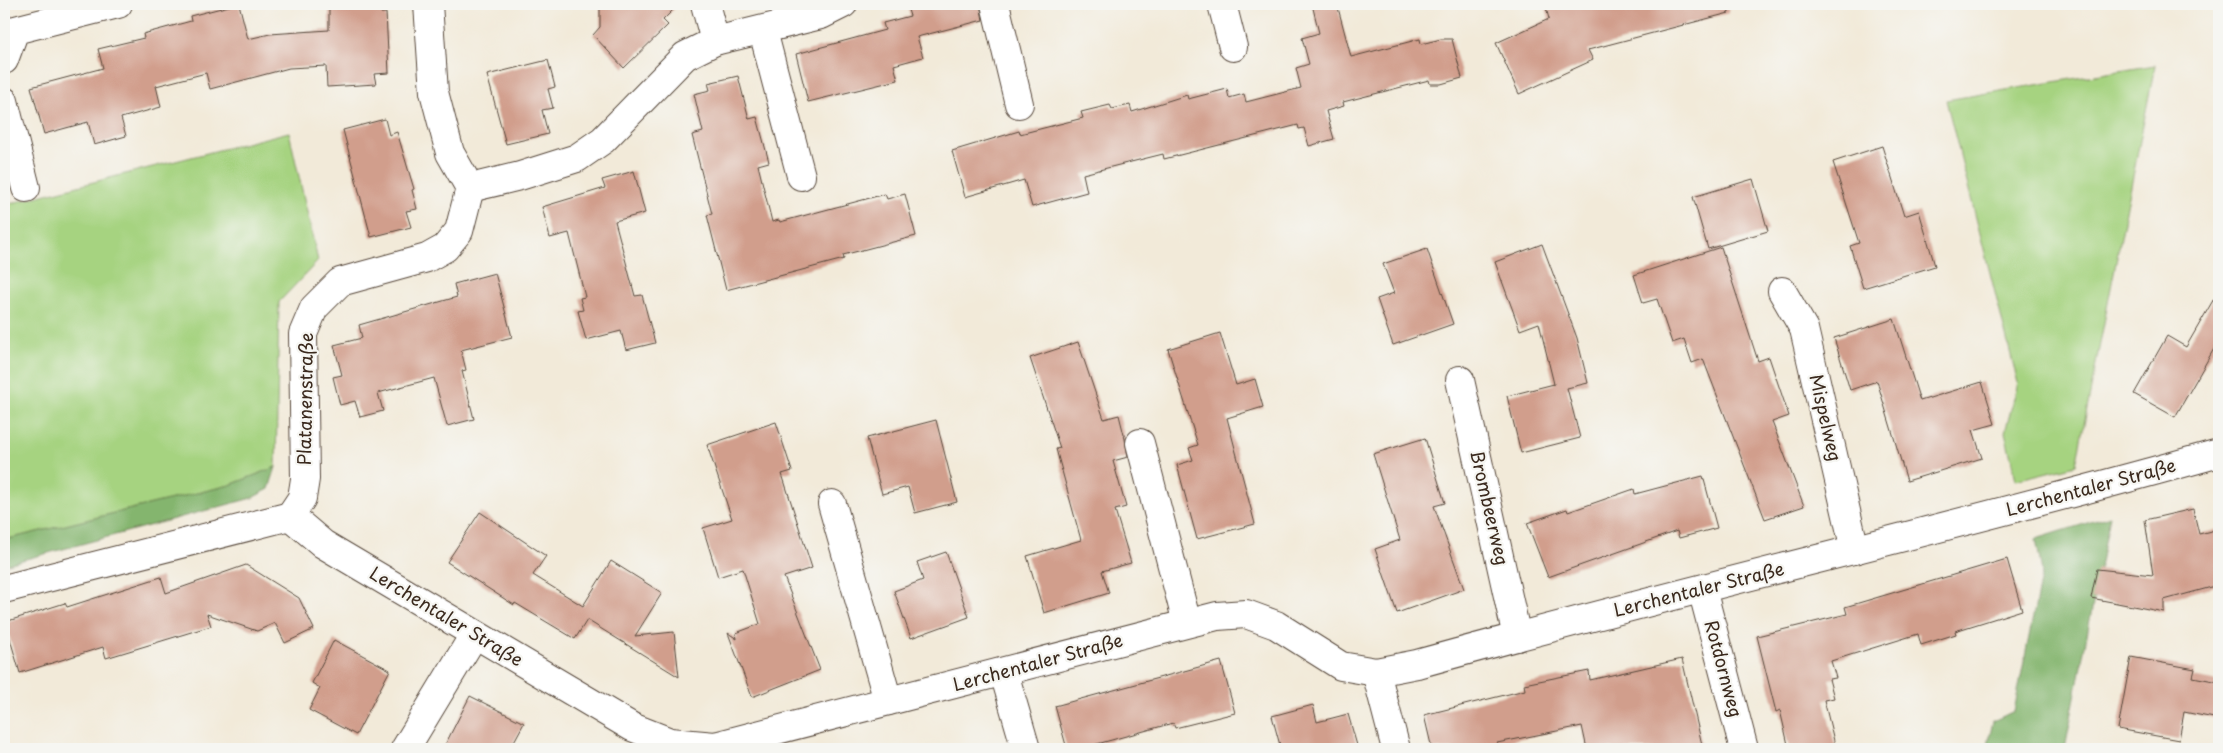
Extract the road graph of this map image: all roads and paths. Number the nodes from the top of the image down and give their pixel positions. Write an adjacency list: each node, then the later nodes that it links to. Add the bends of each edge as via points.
1 (116, 4): 10 (street, via 14,30)
2 (428, 4): 15 (street, via 434,92 450,153)
3 (705, 4): 8 (street)
4 (843, 4): 7 (street, via 821,15)
5 (994, 4): 12 (street)
6 (1222, 4): 9 (street)
7 (763, 31): 8 (street); 13 (street)
8 (715, 41): 15 (street, via 686,56 603,140 577,158)
9 (1233, 47)
10 (4, 60)
11 (4, 101): 14 (street)
12 (1019, 104)
13 (801, 176)
14 (26, 188)
15 (470, 188): 21 (street, Platanenstraße, via 460,230 445,248 427,258 340,282 314,308 303,334 305,479 302,498)
16 (1782, 291): 22 (street, Mispelweg, via 1804,328)
17 (1460, 380): 27 (street, Brombeerweg)
18 (1140, 443): 25 (street)
19 (2219, 453): 22 (street, Lerchentaler Straße, via 2053,500)
20 (832, 504): 30 (street)
21 (290, 516): 24 (street); 26 (street, Lerchentaler Straße, via 323,544)
22 (1855, 550): 23 (street, Lerchentaler Straße)
23 (1702, 589): 27 (street, Lerchentaler Straße); 35 (street, Rotdornweg)
24 (4, 590)
25 (1187, 623): 28 (street, Lerchentaler Straße); 29 (street, Lerchentaler Straße, via 1246,614 1276,625 1341,666)
26 (474, 635): 31 (street, Lerchentaler Straße, via 632,727); 32 (street)
27 (1517, 637): 29 (street, Lerchentaler Straße)
28 (1004, 672): 30 (street, Lerchentaler Straße); 33 (street)
29 (1376, 672): 34 (street)
30 (888, 702): 31 (street, Lerchentaler Straße, via 716,746)
31 (670, 745)
32 (405, 749)
33 (1026, 749)
34 (1396, 749)
35 (1744, 749)

